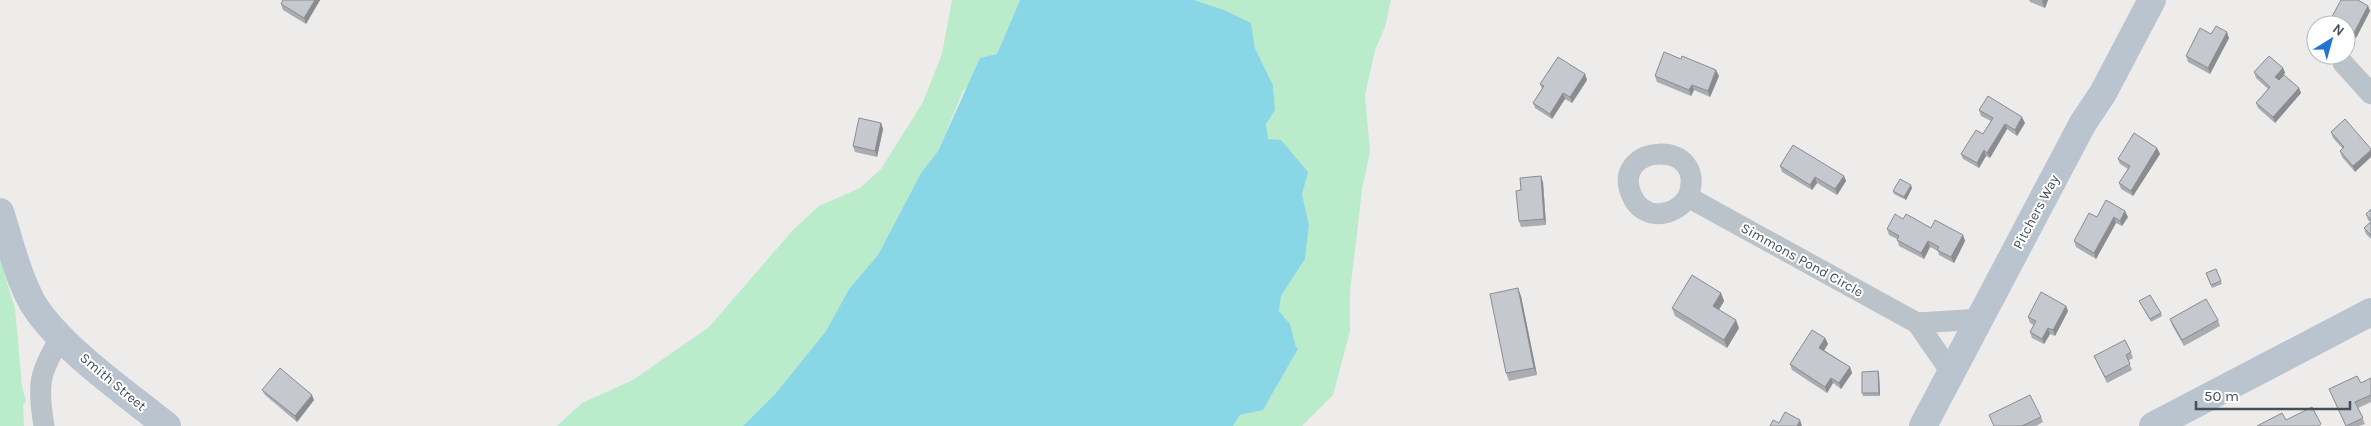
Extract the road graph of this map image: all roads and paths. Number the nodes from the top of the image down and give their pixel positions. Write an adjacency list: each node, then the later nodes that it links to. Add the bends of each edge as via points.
1 (2152, 0): 7 (main road, Pitchers Way, via 2103,93 2078,132)
2 (2346, 65): 3 (street)
3 (2371, 94)
4 (1688, 197): 8 (street, Simmons Pond Circle)
5 (0, 212): 9 (main road, Smith Street, via 29,294 39,312)
6 (2371, 312): 14 (main road)
7 (1981, 319): 8 (street); 10 (main road, Pitchers Way)
8 (1917, 323): 10 (street, Simmons Pond Circle)
9 (61, 337): 11 (street, via 44,365 40,379); 12 (main road, Smith Street)
10 (1951, 372): 13 (main road, Pitchers Way)
11 (44, 426)
12 (167, 426)
13 (1923, 426)
14 (2153, 426)

